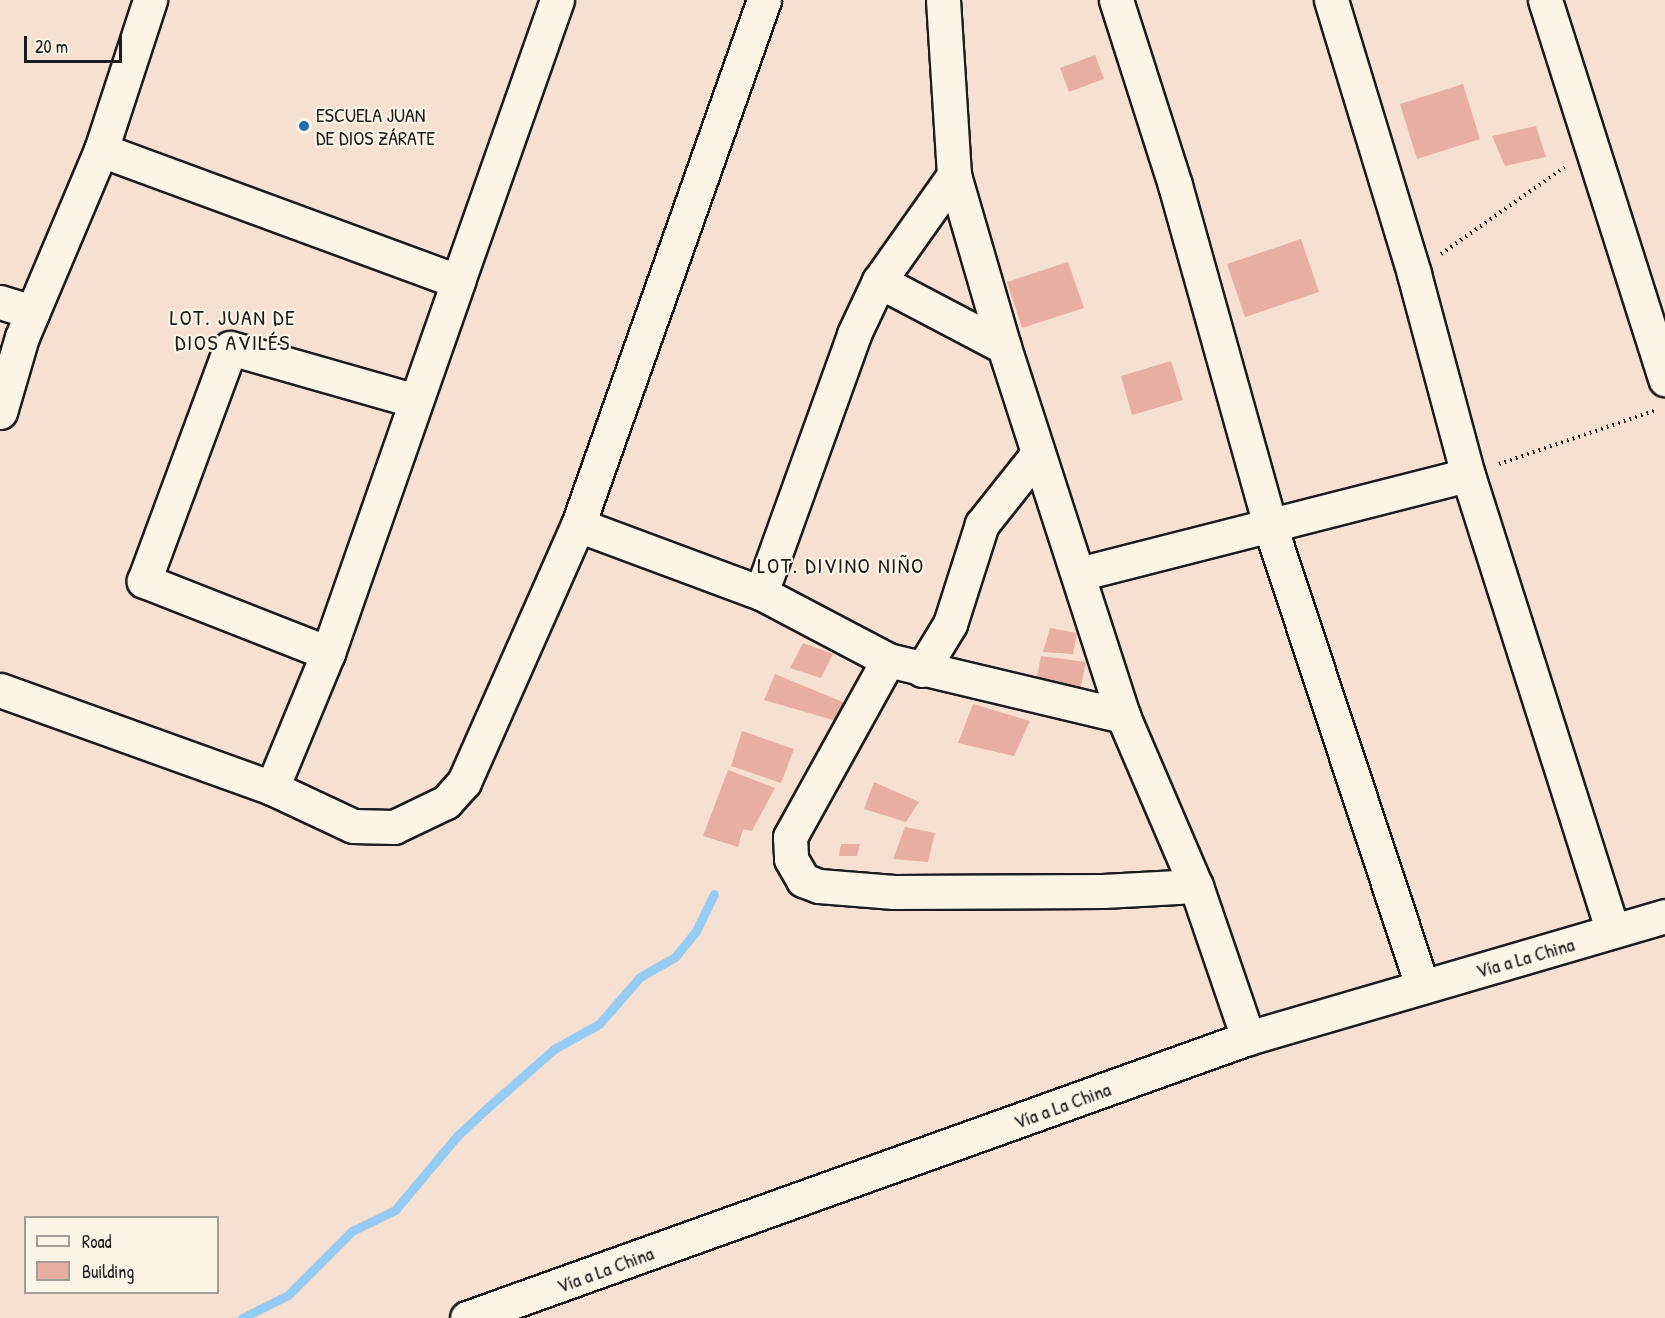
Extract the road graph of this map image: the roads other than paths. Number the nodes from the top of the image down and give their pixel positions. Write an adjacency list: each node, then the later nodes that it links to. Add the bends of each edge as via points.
1 (150, 0): 8 (street)
2 (557, 0): 10 (street)
3 (764, 0): 20 (street)
4 (943, 0): 9 (street)
5 (1116, 0): 21 (street, via 1176,185)
6 (1331, 0): 19 (street, via 1414,274)
7 (1545, 0): 15 (street)
8 (101, 150): 10 (street); 13 (street)
9 (954, 175): 11 (street); 14 (street)
10 (458, 281): 16 (street)
11 (879, 281): 14 (street); 23 (street, via 854,334)
12 (0, 302): 13 (street)
13 (32, 312): 17 (street)
14 (1004, 347): 18 (street)
15 (1665, 379)
16 (416, 401): 24 (street); 24 (street, via 230,348 144,581)
17 (0, 412)
18 (1036, 456): 22 (street); 26 (street, via 982,524 950,624)
19 (1467, 475): 21 (street); 32 (street)
20 (578, 525): 23 (street); 29 (street, via 464,782 446,802 394,827 371,829 353,826)
21 (1270, 526): 22 (street); 33 (street)
22 (1079, 574): 28 (street)
23 (761, 593): 25 (street)
24 (328, 653): 29 (street)
25 (888, 660): 26 (street); 30 (street, via 790,837 791,859 803,880 819,886 894,892 1103,891)
26 (922, 670): 28 (street)
27 (0, 690): 29 (street)
28 (1123, 716): 30 (street)
29 (272, 788)
30 (1196, 886): 34 (street)
31 (1665, 916): 32 (street, Vía a La China)
32 (1613, 931): 33 (street, Vía a La China)
33 (1422, 986): 34 (street, Vía a La China)
34 (1248, 1038): 35 (street, Vía a La China)
35 (467, 1318)

